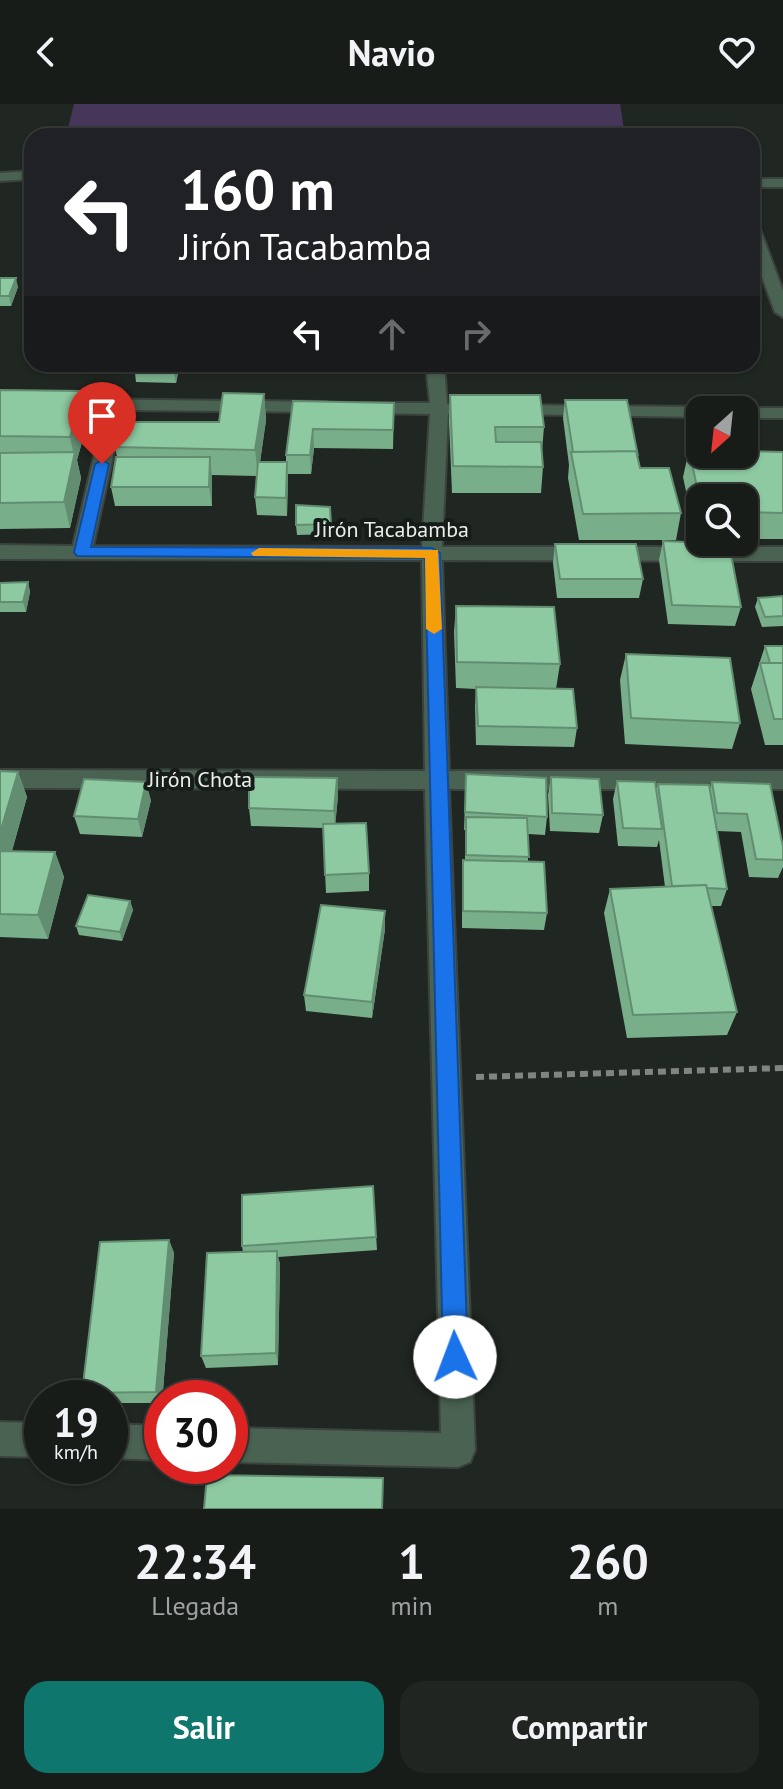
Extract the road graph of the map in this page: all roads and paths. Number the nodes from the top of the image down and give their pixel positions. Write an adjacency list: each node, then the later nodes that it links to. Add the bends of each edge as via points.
1 (24, 176): 2 (street)
2 (0, 177)
3 (0, 183): 4 (street)
4 (24, 183)
5 (760, 183): 6 (street)
6 (783, 183)
7 (760, 247): 8 (street)
8 (777, 284): 9 (street)
9 (783, 312)
10 (436, 372): 13 (street)
11 (0, 403): 12 (street)
12 (115, 405): 13 (street); 18 (street)
13 (439, 409): 14 (street); 19 (street)
14 (686, 412)
15 (758, 413): 16 (street)
16 (783, 413)
17 (0, 552): 18 (street, Jirón Tacabamba)
18 (82, 552): 19 (street, Jirón Tacabamba)
19 (432, 553): 20 (street, Jirón Tacabamba); 22 (street)
20 (783, 554)
21 (0, 779): 22 (street, Jirón Chota)
22 (437, 780): 23 (street, Jirón Chota); 25 (street)
23 (783, 780)
24 (783, 1068): 25 (path)
25 (447, 1078): 28 (street, via 458,1450)
26 (0, 1439): 27 (street)
27 (24, 1440)
28 (248, 1445)

